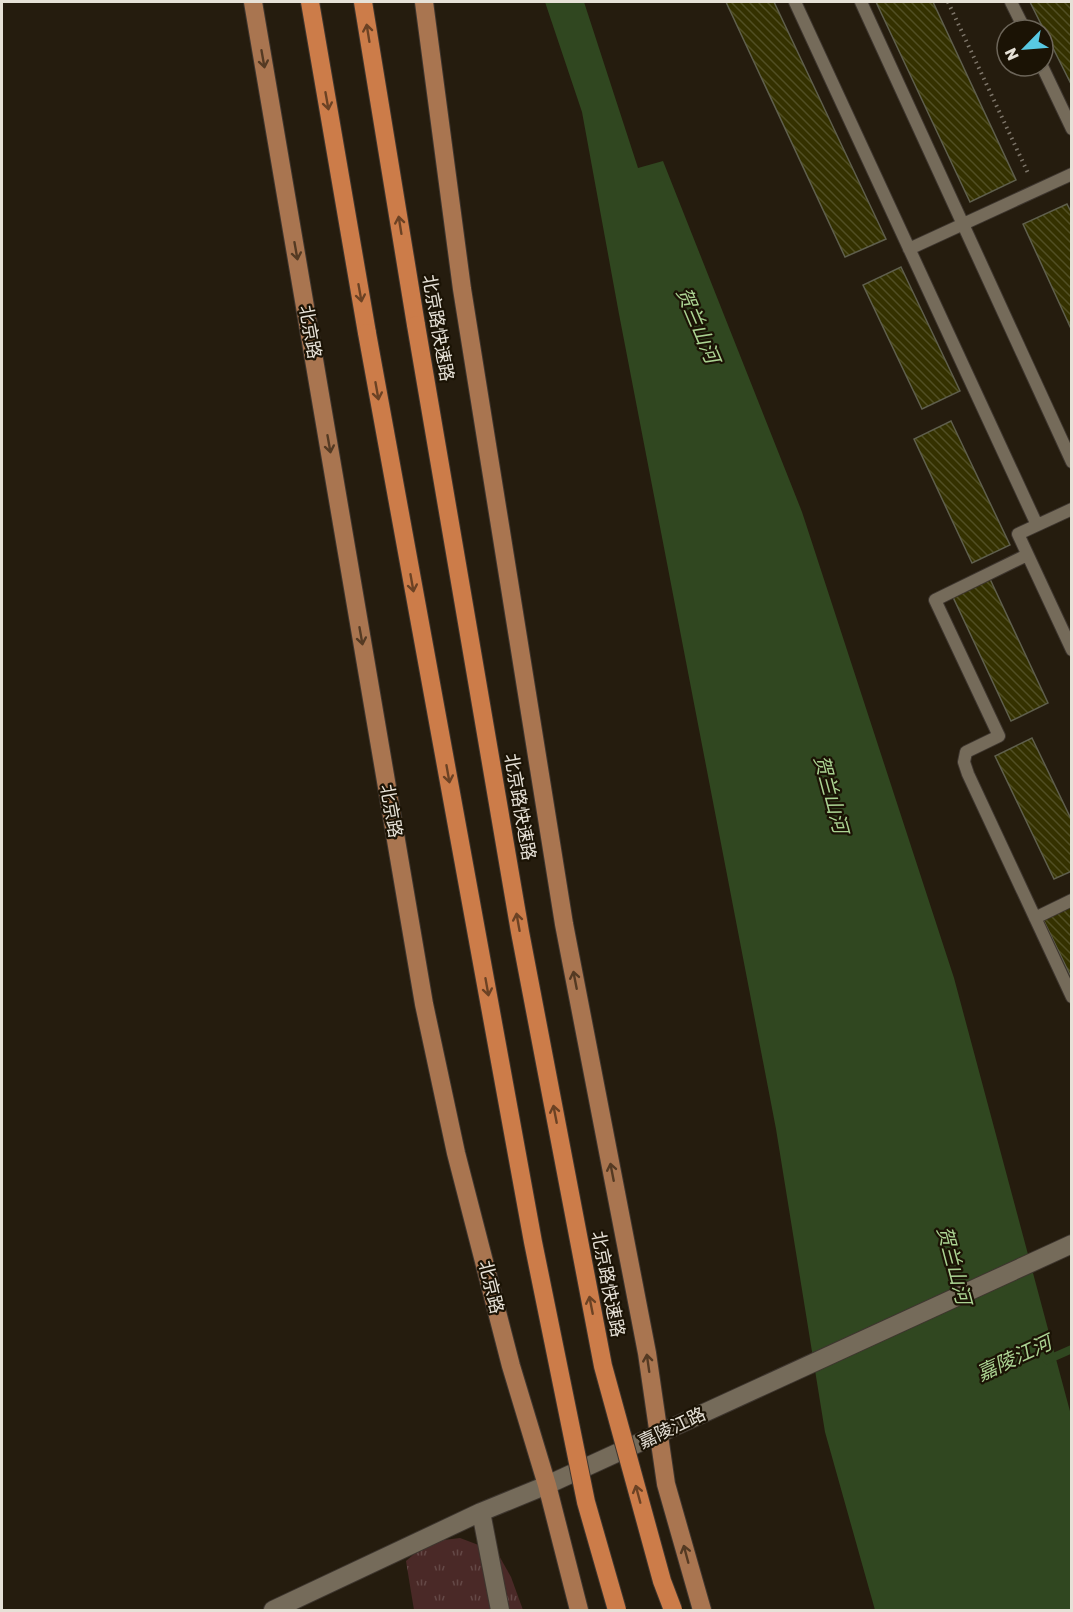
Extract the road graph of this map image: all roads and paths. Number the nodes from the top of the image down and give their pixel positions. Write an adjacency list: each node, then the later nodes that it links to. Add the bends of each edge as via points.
1 (253, 2): 26 (main road, 北京路, one-way to 26, via 424,1004 456,1153 511,1366)
2 (310, 2): 31 (highway, one-way to 31, bridge, via 533,1242 586,1502)
3 (363, 2): 32 (highway, 北京路快速路, one-way to 3, bridge, via 603,1366 520,932)
4 (424, 2): 25 (main road, one-way to 4, via 647,1353 562,912 462,289)
5 (795, 2): 15 (lane)
6 (861, 2): 14 (lane)
7 (948, 2): 13 (path)
8 (1011, 2): 9 (lane)
9 (1019, 18)
10 (1048, 78): 11 (lane)
11 (1071, 129)
12 (1070, 177): 13 (lane)
13 (1036, 190): 14 (lane)
14 (963, 224): 15 (lane); 16 (lane)
15 (909, 249): 18 (lane)
16 (1071, 462)
17 (1071, 509): 18 (lane)
18 (1037, 525): 19 (lane, via 1018,534)
19 (1027, 555): 20 (lane); 22 (lane, via 935,600 999,736 966,752 964,762)
20 (1071, 650)
21 (1071, 900): 22 (lane)
22 (1035, 918): 23 (lane)
23 (1071, 997)
24 (1070, 1247): 25 (street, 嘉陵江路)
25 (658, 1434): 26 (street, 嘉陵江路); 33 (main road, one-way to 25, via 666,1484)
26 (547, 1485): 27 (street, 嘉陵江路); 30 (main road, 北京路)
27 (481, 1512): 28 (street, 嘉陵江路); 29 (street)
28 (273, 1611)
29 (500, 1611)
30 (579, 1611)
31 (617, 1611)
32 (673, 1611)
33 (702, 1611)

